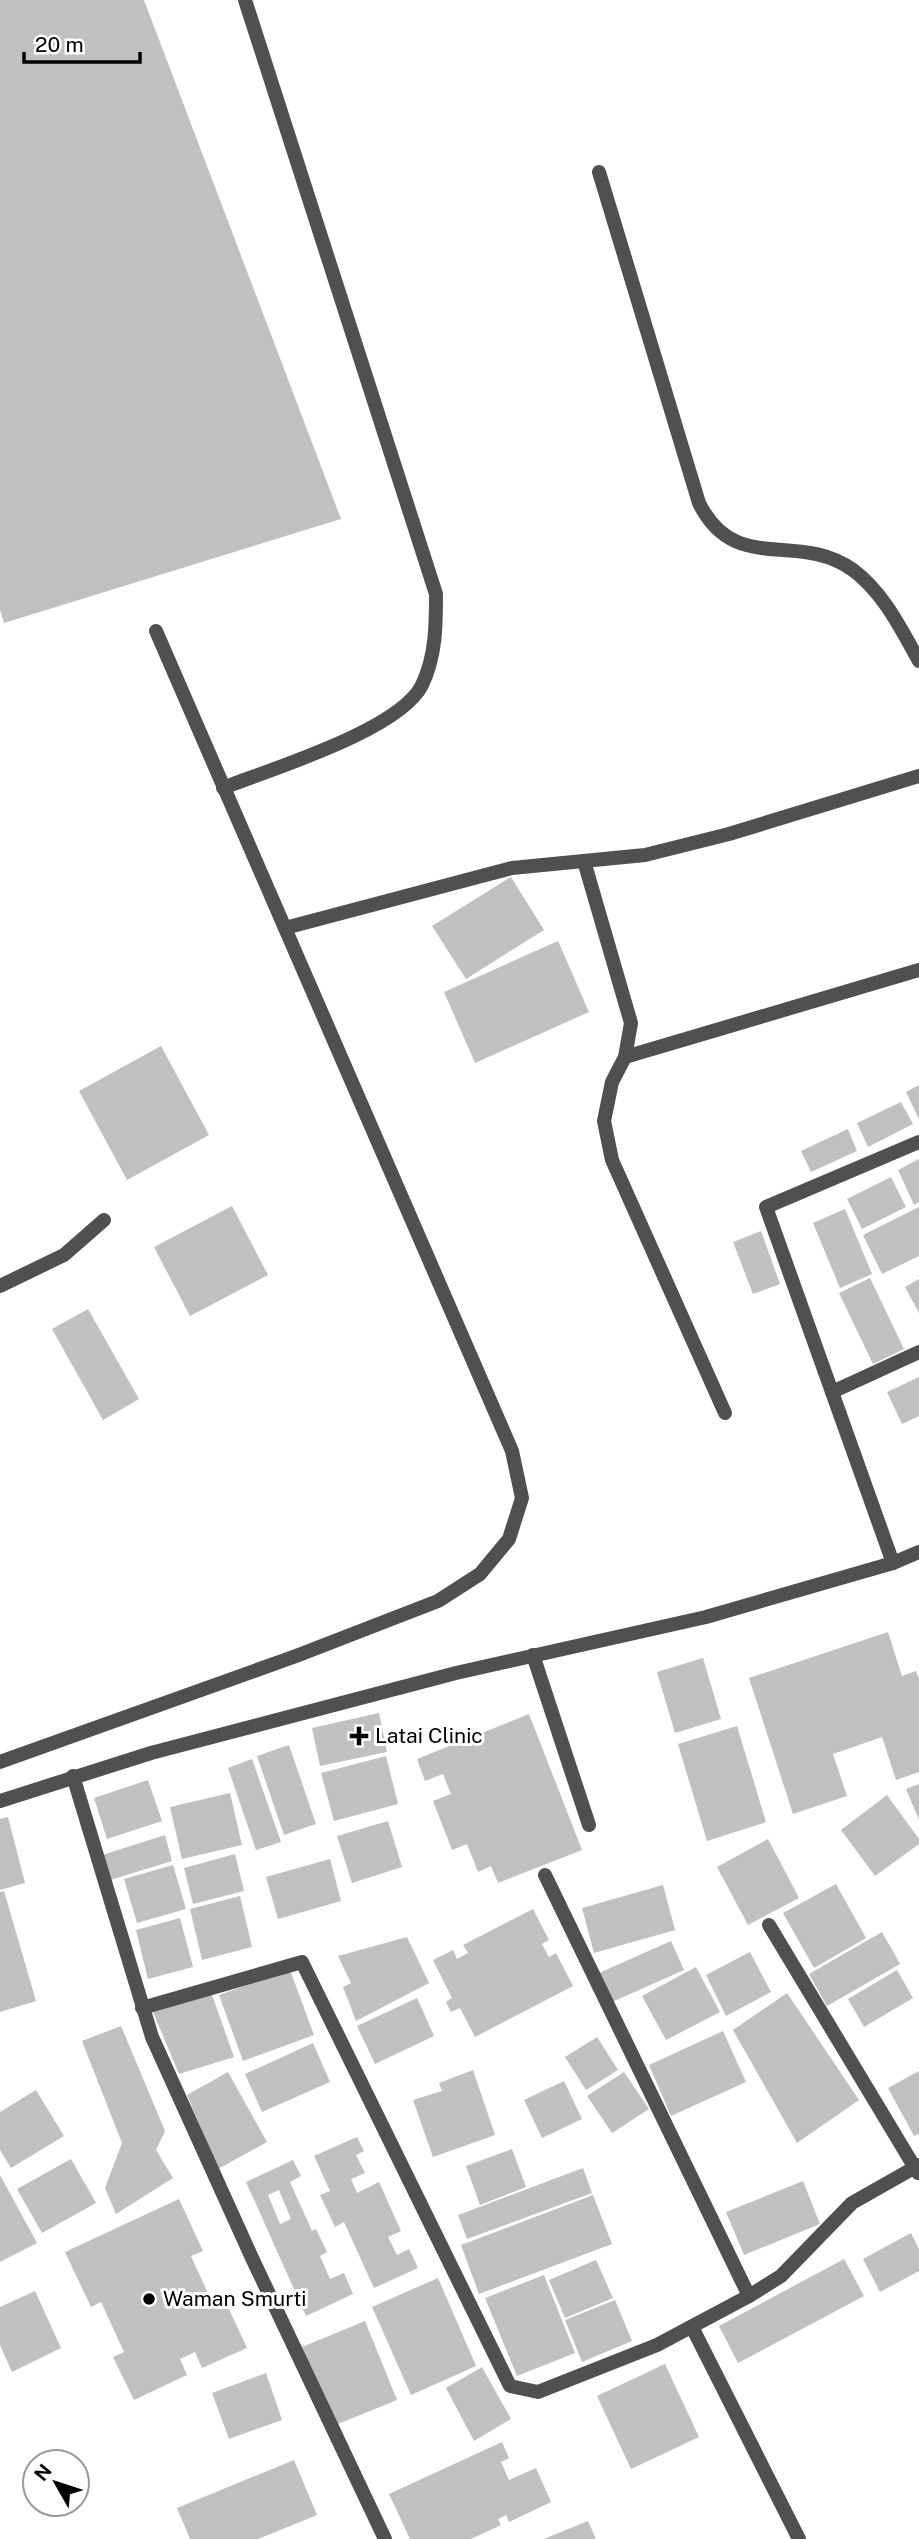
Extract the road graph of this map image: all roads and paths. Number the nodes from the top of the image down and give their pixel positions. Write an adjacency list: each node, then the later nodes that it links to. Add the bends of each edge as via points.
1 (245, 0): 6 (street, via 436,594 435,641 422,686 403,708 361,733)
2 (599, 172): 4 (street, via 709,526 739,546 822,554 852,569 878,593)
3 (156, 631): 6 (street)
4 (919, 661)
5 (919, 776): 7 (street, via 729,834 645,855)
6 (223, 788): 8 (street)
7 (584, 861): 8 (street, via 512,868); 10 (street, via 631,1023)
8 (285, 928): 20 (street, via 512,1451 522,1498 509,1539 480,1574 438,1601)
9 (919, 970): 10 (street)
10 (625, 1057): 16 (street, via 612,1082 604,1121 612,1160)
11 (919, 1142): 15 (street, via 766,1207)
12 (104, 1220): 13 (street, via 64,1255)
13 (0, 1286)
14 (919, 1352): 15 (street)
15 (832, 1392): 18 (street)
16 (725, 1413)
17 (919, 1552): 18 (street)
18 (893, 1563): 19 (street, via 706,1617)
19 (533, 1655): 21 (street); 23 (street)
20 (0, 1762)
21 (73, 1776): 22 (street); 26 (street)
22 (0, 1801)
23 (589, 1825)
24 (545, 1875): 28 (street)
25 (769, 1925): 27 (street)
26 (142, 2008): 29 (street, via 302,1962 510,2386 538,2392); 30 (street, via 251,2258)
27 (918, 2169): 28 (street, via 852,2203 781,2276)
28 (749, 2296): 29 (street)
29 (692, 2327): 31 (street)
30 (385, 2539)
31 (799, 2539)

